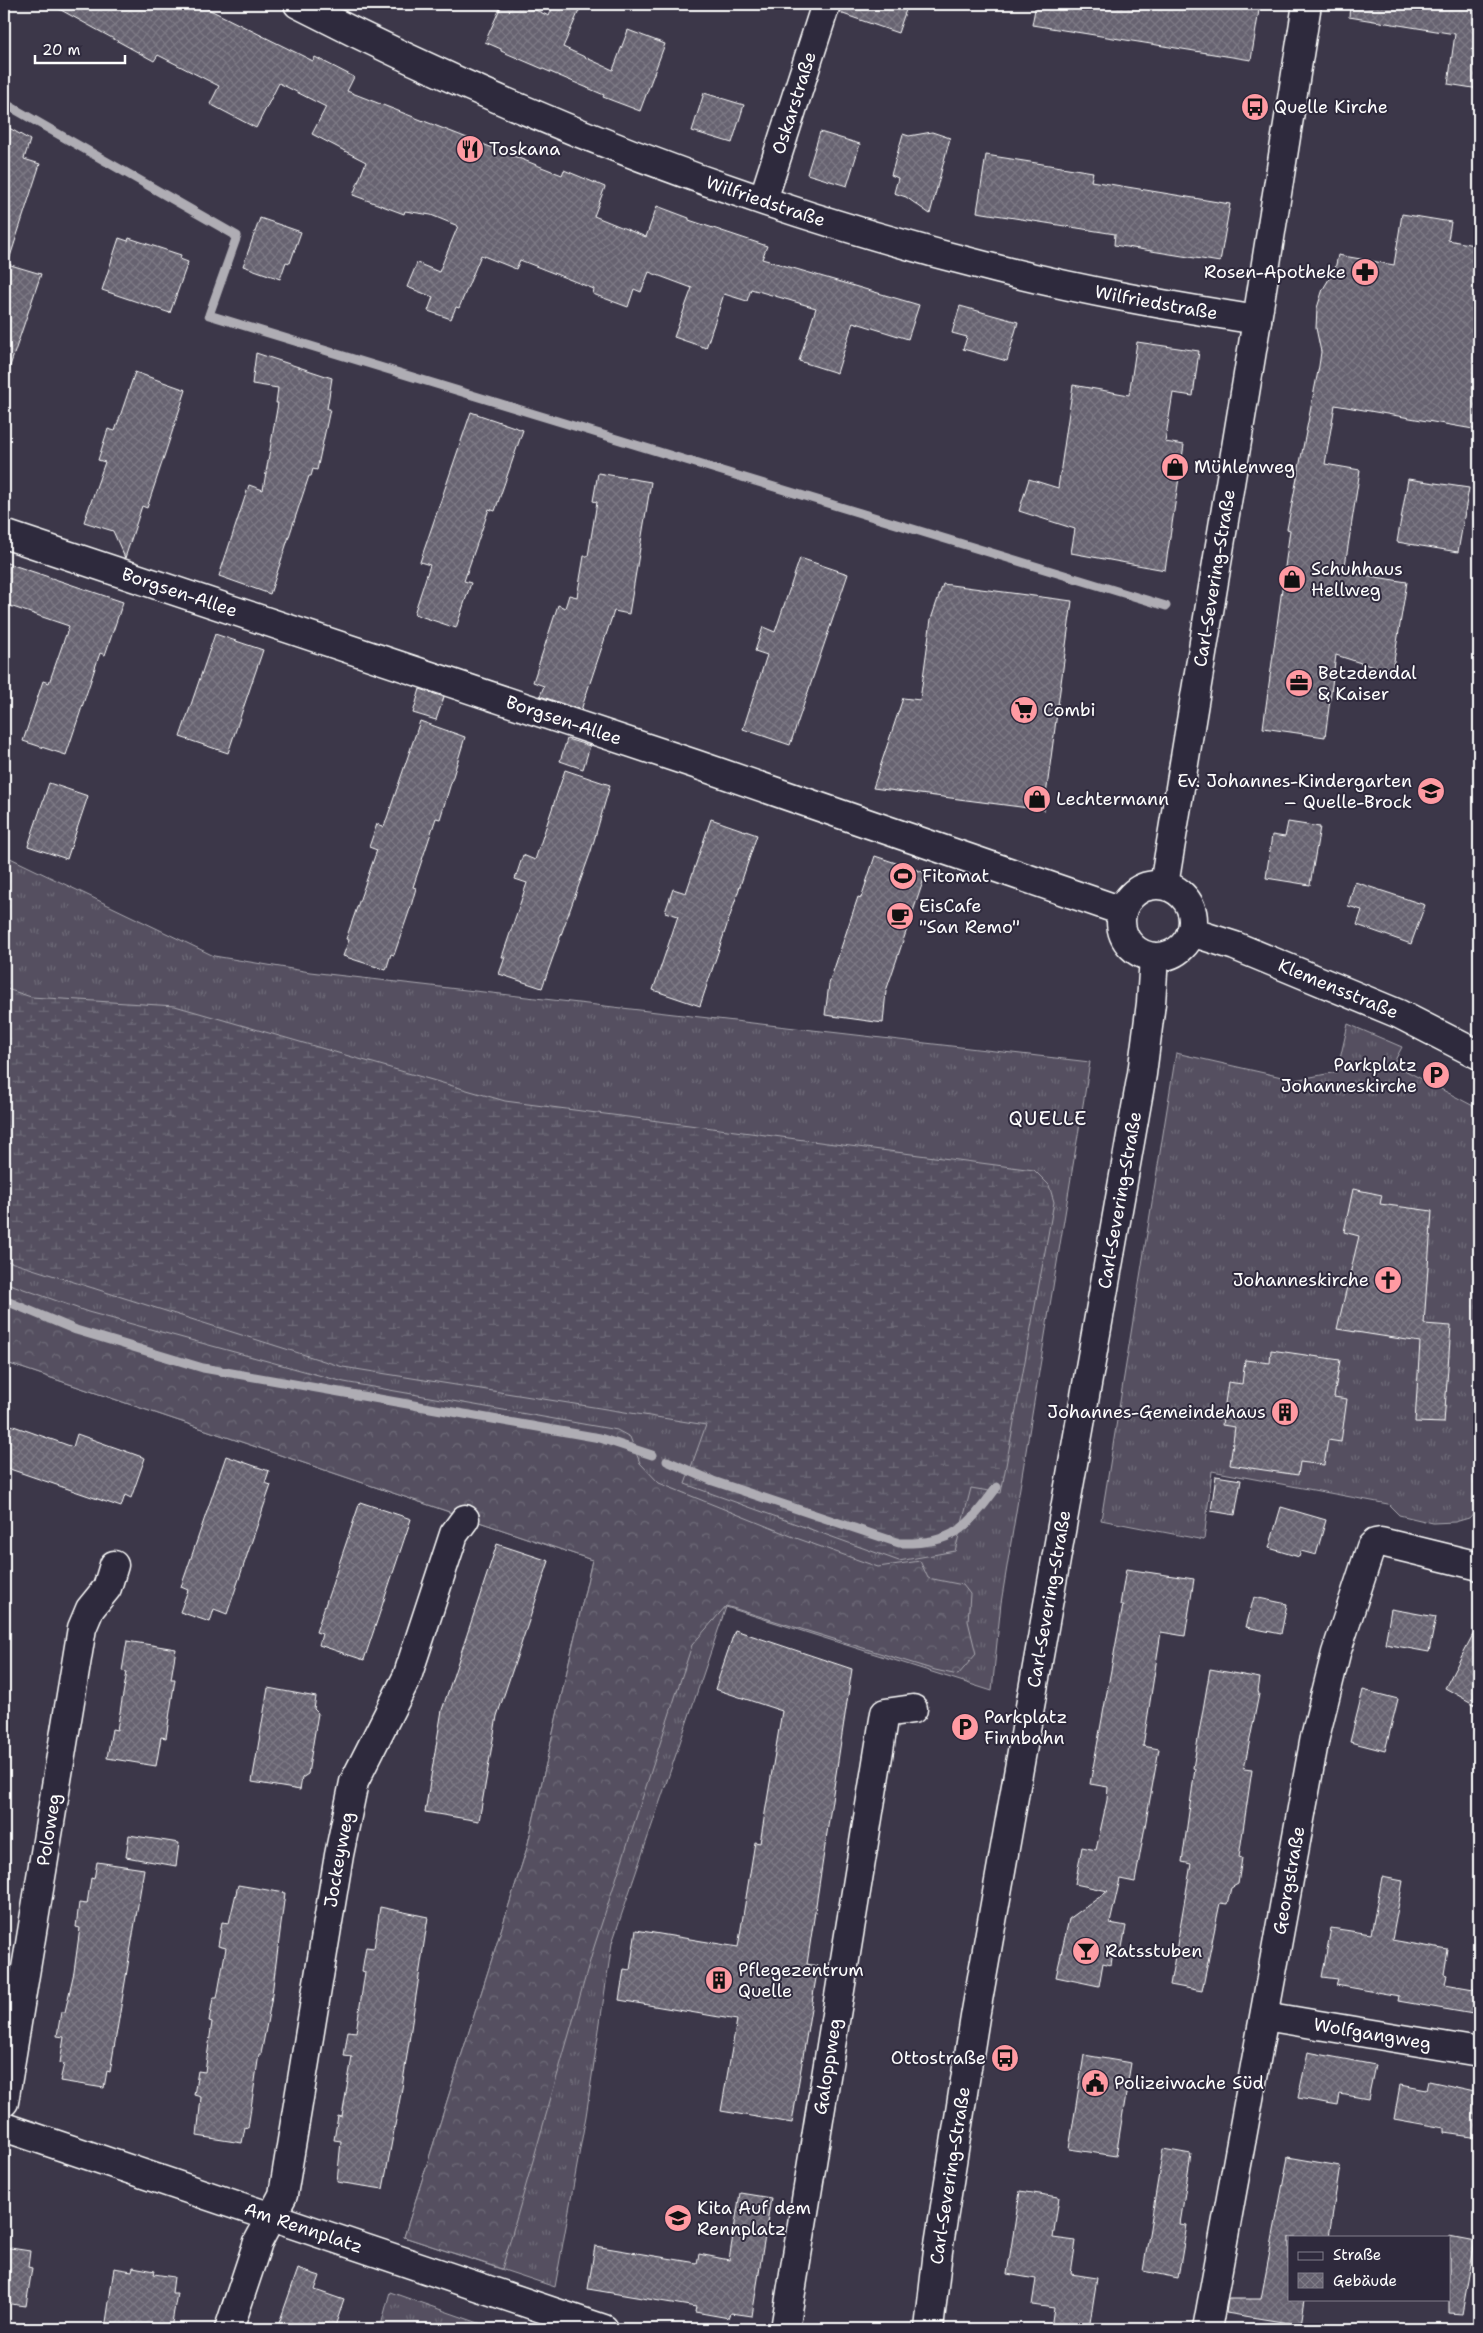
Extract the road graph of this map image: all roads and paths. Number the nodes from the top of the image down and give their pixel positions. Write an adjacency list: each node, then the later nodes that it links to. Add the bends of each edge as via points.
1 (298, 4): 4 (street, Wilfriedstraße, via 403,57 556,124)
2 (826, 4): 4 (street, Oskarstraße)
3 (1306, 4): 5 (street, Carl-Severing-Straße)
4 (763, 200): 5 (street, Wilfriedstraße, via 997,269 1128,299)
5 (1257, 320): 7 (street, Carl-Severing-Straße)
6 (4, 534): 8 (street, Borgsen-Allee)
7 (1164, 885): 8 (street, via 1153,885 1134,893); 9 (street, via 1176,890 1191,908)
8 (1122, 910): 10 (street, via 1122,932 1127,942 1134,950)
9 (1191, 932): 10 (street, via 1181,948 1164,957); 11 (street, Klemensstraße, via 1235,946 1399,1014)
10 (1154, 957): 24 (street, Carl-Severing-Straße, via 1142,1074 975,2017)
11 (1479, 1055)
12 (465, 1519): 20 (street, Jockeyweg, via 454,1534 407,1676 354,1782 283,2195)
13 (114, 1565): 18 (street, Poloweg, via 107,1588 90,1609 82,1628)
14 (1479, 1566): 16 (street, Georgstraße, via 1381,1542 1371,1547 1336,1654 1314,1737)
15 (914, 1709): 23 (street, Galoppweg, via 885,1712)
16 (1265, 2016): 17 (street, Wolfgangweg); 25 (street, Georgstraße)
17 (1479, 2052)
18 (4, 2102)
19 (4, 2127): 20 (street, Am Rennplatz)
20 (272, 2218): 21 (street, Jockeyweg, via 258,2242); 22 (street, Am Rennplatz)
21 (229, 2329)
22 (604, 2329)
23 (785, 2329)
24 (929, 2329)
25 (1207, 2329)

